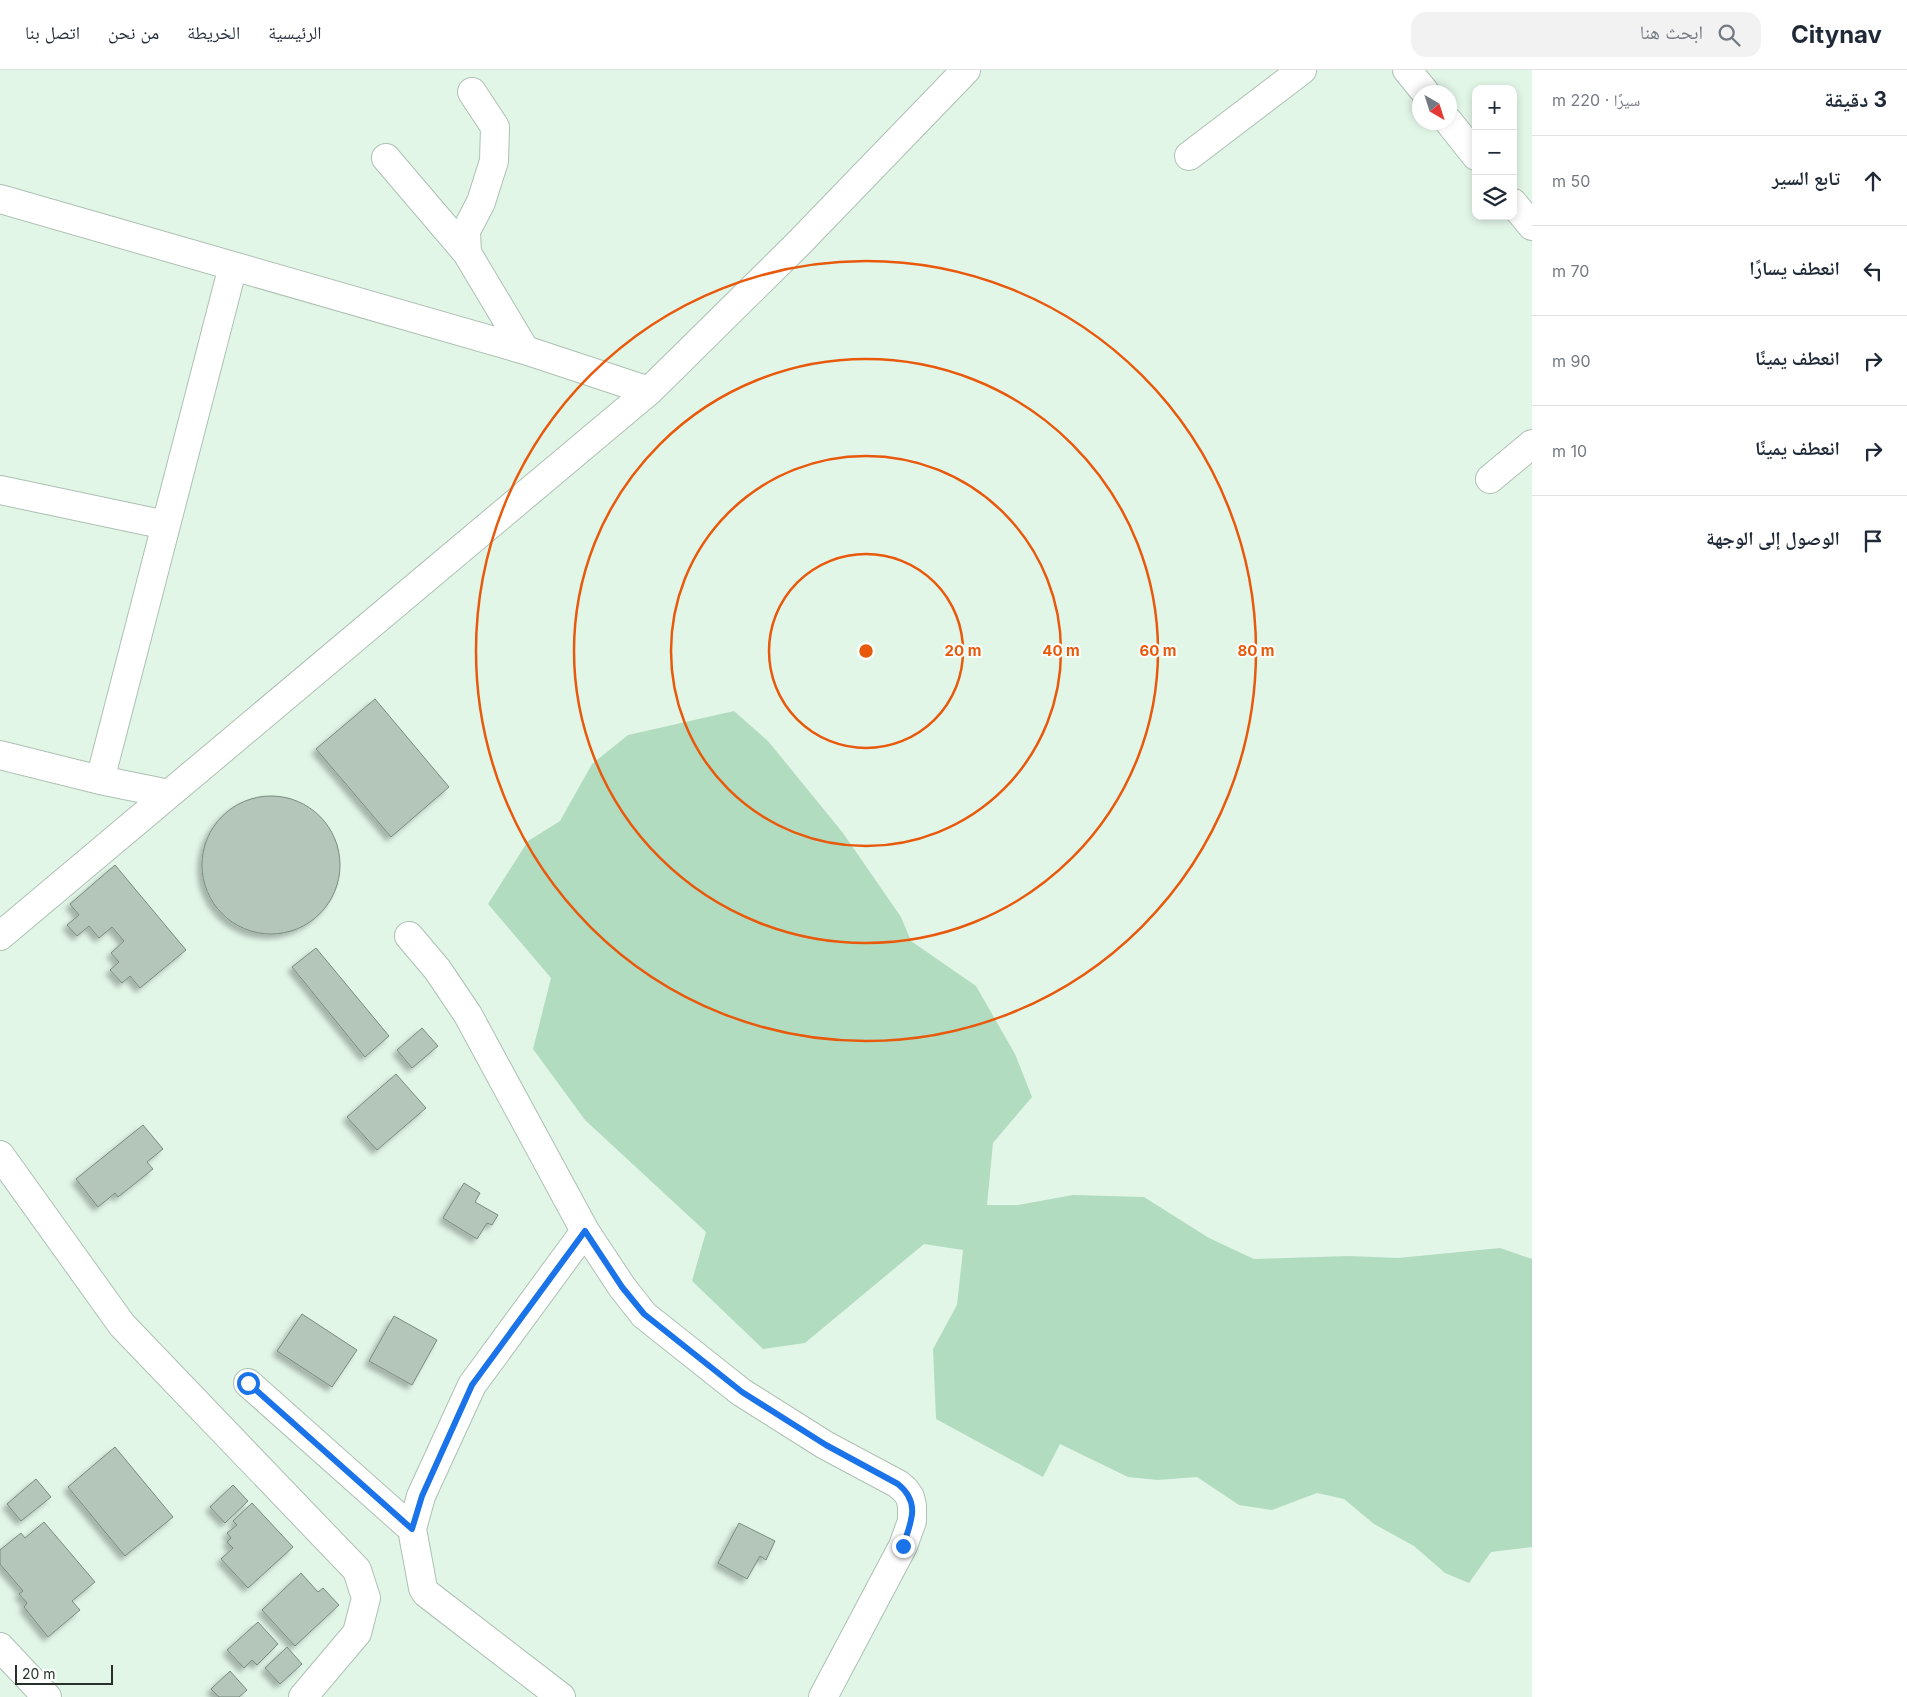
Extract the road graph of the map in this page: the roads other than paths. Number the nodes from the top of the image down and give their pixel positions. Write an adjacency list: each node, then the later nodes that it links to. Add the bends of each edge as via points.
1 (966, 70): 16 (street, via 798,244)
2 (1302, 70): 8 (street)
3 (1407, 70): 4 (street)
4 (1419, 85)
5 (472, 92): 13 (street, via 495,127 494,161 466,231)
6 (1455, 130): 7 (street)
7 (1472, 151)
8 (1189, 156)
9 (386, 158): 13 (street)
10 (0, 199): 14 (street)
11 (1517, 208): 12 (street)
12 (1532, 226)
13 (467, 253): 15 (street)
14 (233, 266): 15 (street); 20 (street)
15 (525, 350): 16 (street)
16 (648, 391): 23 (street)
17 (1532, 444): 18 (street)
18 (1490, 479)
19 (0, 490): 20 (street)
20 (166, 525): 22 (street)
21 (0, 755): 22 (street)
22 (100, 780): 23 (street)
23 (169, 794): 24 (street)
24 (0, 936)
25 (409, 936): 27 (street, via 437,969 468,1015)
26 (0, 1154): 32 (street, via 122,1324 357,1570 366,1598 357,1633)
27 (585, 1231): 29 (street, via 472,1385 422,1496); 34 (street, via 644,1314 742,1392 826,1445 898,1484 910,1497 912,1521 903,1546)
28 (248, 1383): 29 (street)
29 (412, 1529): 33 (street, via 426,1593)
30 (0, 1647): 31 (street)
31 (47, 1697)
32 (303, 1697)
33 (561, 1697)
34 (823, 1697)

